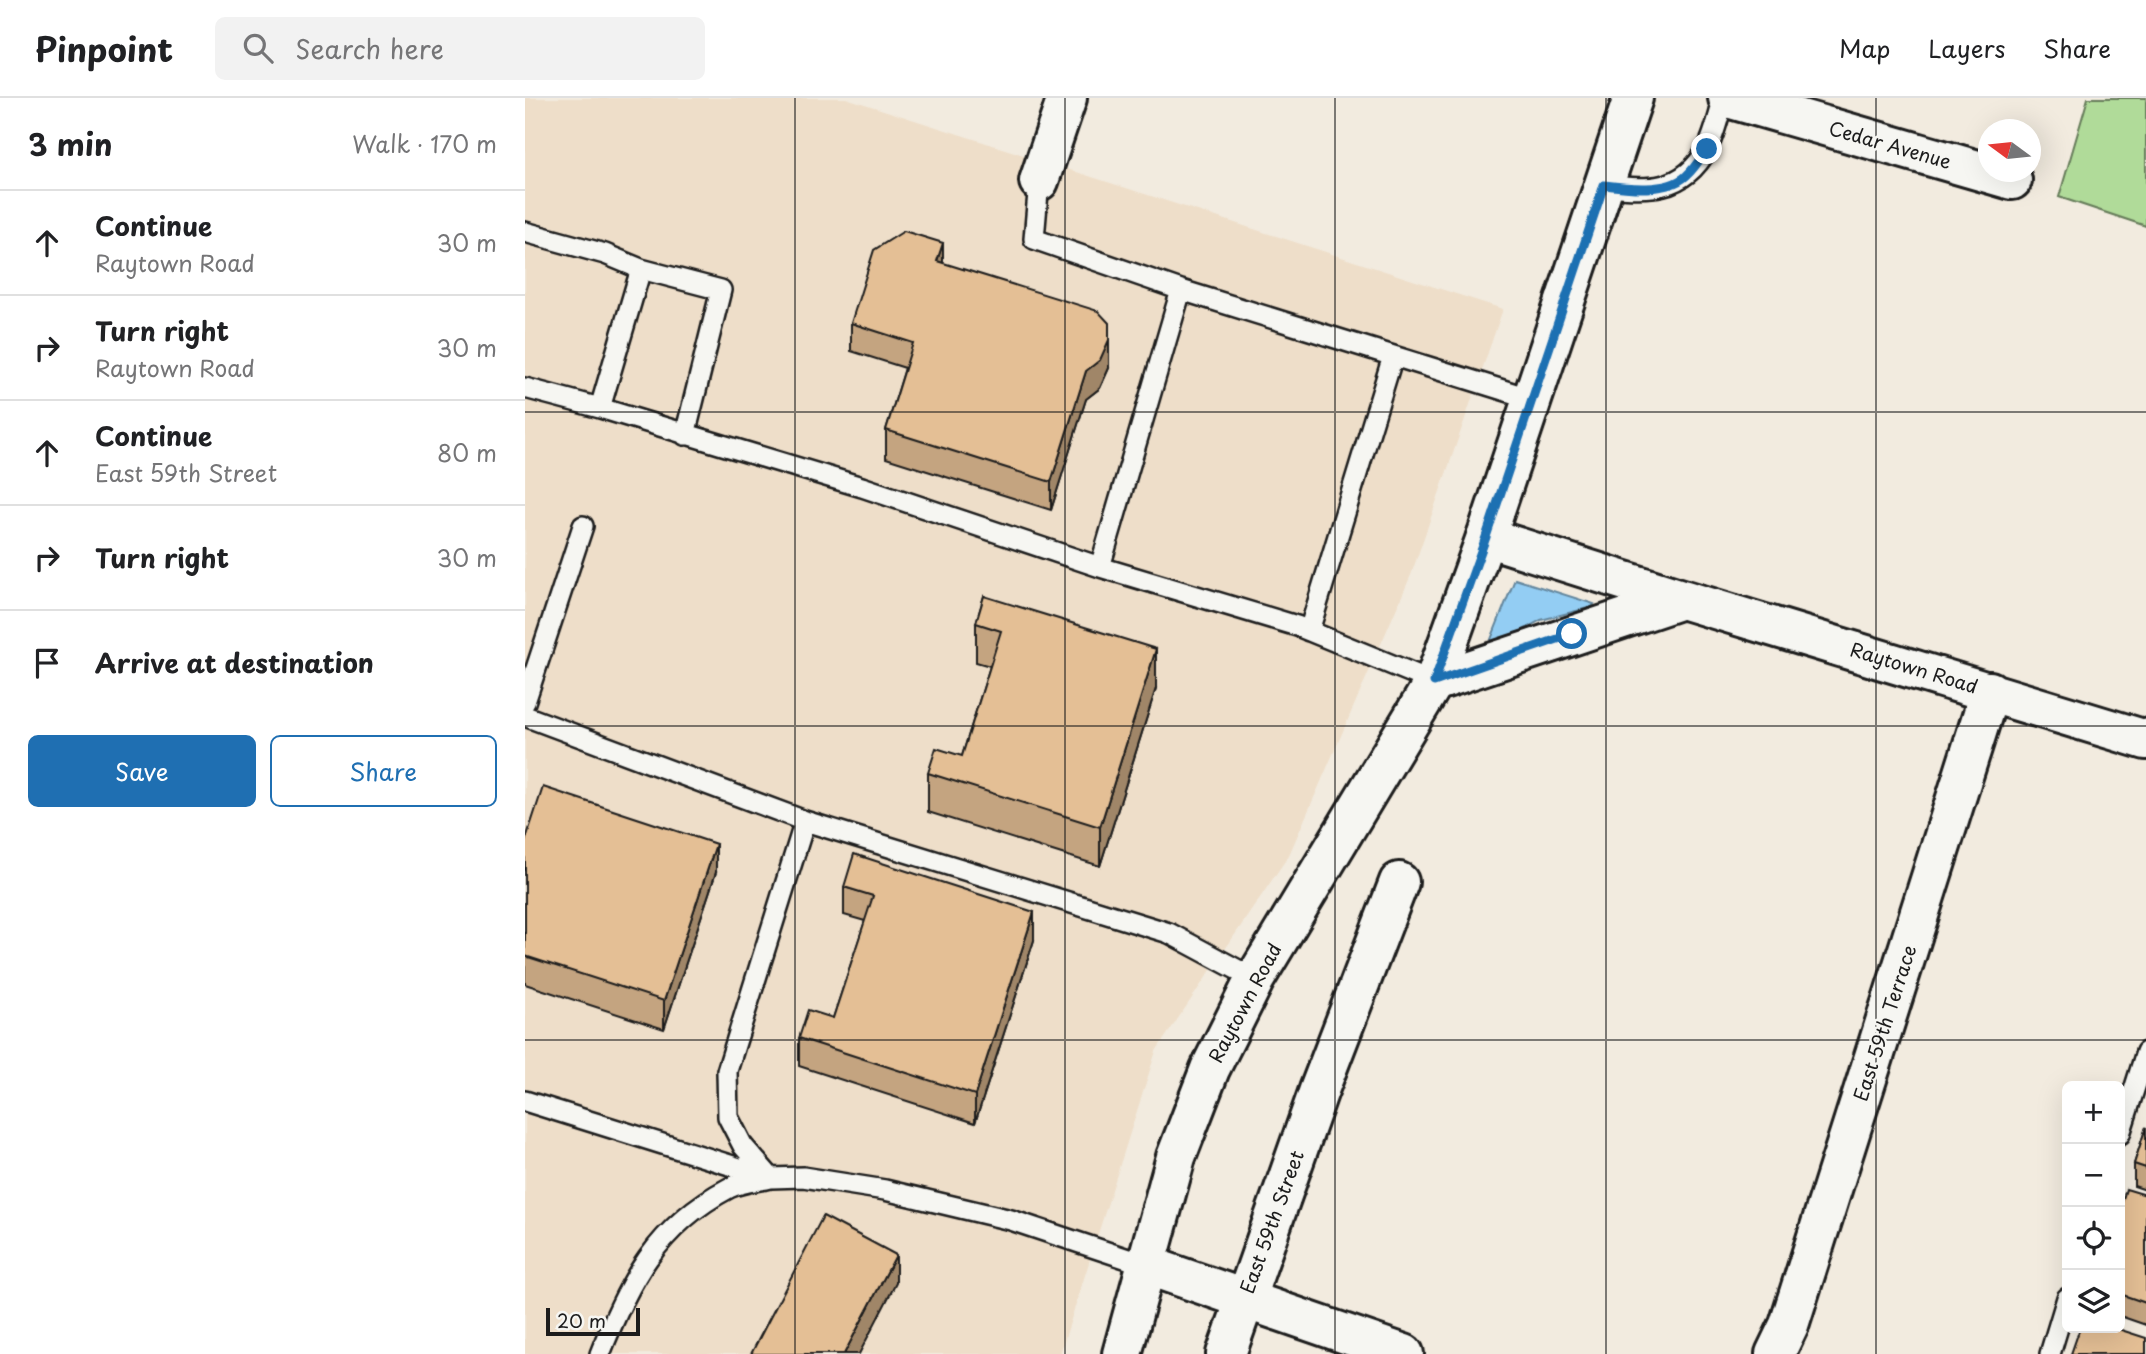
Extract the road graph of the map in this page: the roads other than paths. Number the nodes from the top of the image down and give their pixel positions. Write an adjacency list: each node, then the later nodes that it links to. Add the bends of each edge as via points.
1 (1067, 98): 5 (street)
2 (1633, 98): 6 (street)
3 (1726, 98): 4 (street, Cedar Avenue); 6 (lane, via 1707,149 1685,178 1639,190)
4 (1978, 170)
5 (1039, 181): 9 (lane, via 1034,239)
6 (1604, 185): 12 (street)
7 (525, 232): 8 (lane)
8 (641, 269): 13 (lane); 14 (lane, via 720,290)
9 (1181, 290): 10 (lane); 17 (lane)
10 (1392, 356): 12 (lane); 19 (lane)
11 (525, 388): 13 (lane)
12 (1532, 399): 16 (street)
13 (600, 408): 14 (lane)
14 (685, 435): 17 (lane, via 862,487)
15 (583, 526): 22 (lane)
16 (1486, 537): 18 (street, Raytown Road); 20 (street, Raytown Road)
17 (1100, 567): 19 (lane)
18 (1682, 599): 20 (street); 21 (street, Raytown Road)
19 (1309, 631): 20 (lane)
20 (1434, 682): 27 (street, Raytown Road)
21 (1990, 691): 24 (street, Raytown Road); 39 (street, East 59th Terrace, via 1789,1325)
22 (525, 702)
23 (525, 716): 25 (lane)
24 (2146, 740)
25 (805, 821): 27 (lane, via 1169,933); 31 (lane, via 727,1071 727,1117 743,1146)
26 (1399, 882): 33 (street, East 59th Street, via 1311,1088)
27 (1255, 979): 32 (street, Raytown Road, via 1210,1069 1176,1157)
28 (2146, 1052): 30 (lane)
29 (525, 1101): 31 (lane)
30 (2125, 1118)
31 (771, 1178): 32 (lane, via 803,1177 885,1190 1011,1220); 35 (lane, via 731,1187 664,1238 639,1268)
32 (1146, 1265): 33 (street); 36 (street, Raytown Road)
33 (1245, 1297): 37 (street, East 59th Street); 38 (street)
34 (2062, 1314): 40 (lane)
35 (600, 1354)
36 (1122, 1354)
37 (1226, 1354)
38 (1404, 1354)
39 (1775, 1354)
40 (2050, 1354)

